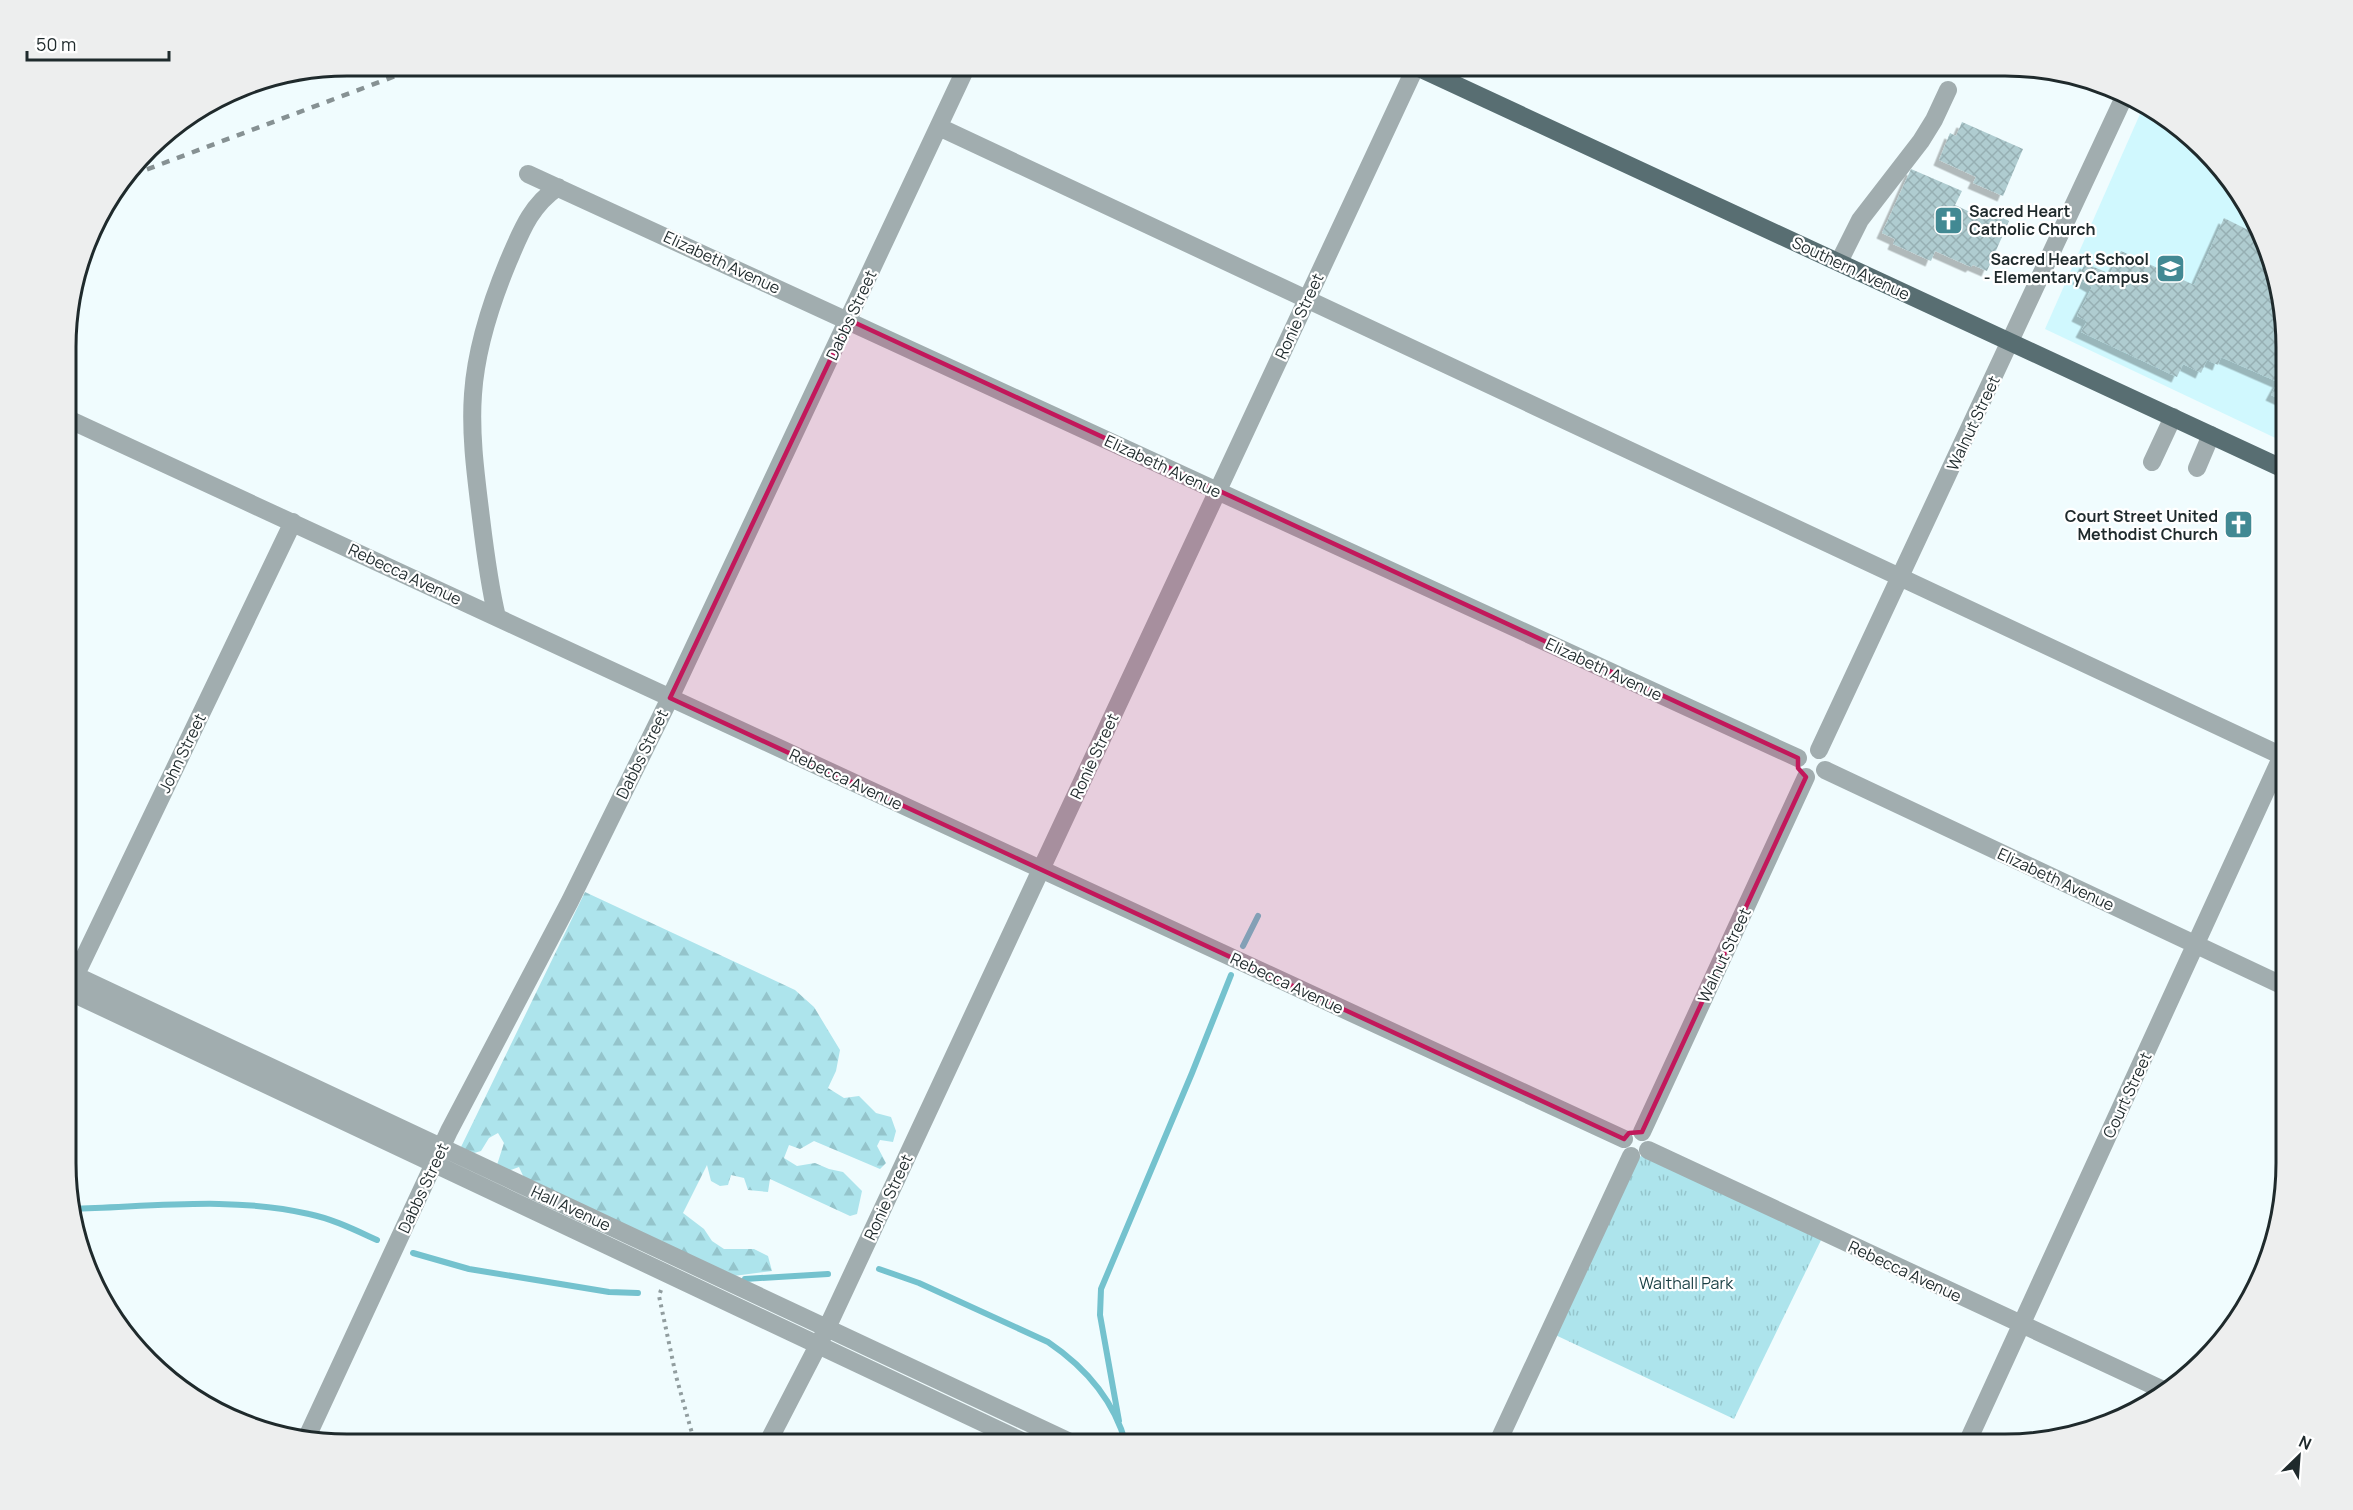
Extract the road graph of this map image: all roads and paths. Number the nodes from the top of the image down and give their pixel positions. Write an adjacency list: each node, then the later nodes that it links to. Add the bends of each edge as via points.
1 (962, 76): 6 (street, Dabbs Street)
2 (1411, 76): 10 (street, Ronie Street)
3 (1438, 76): 9 (main road, Southern Avenue)
4 (1948, 90): 9 (street, via 1921,141 1860,220)
5 (2122, 102): 12 (street, Walnut Street)
6 (939, 127): 10 (street); 11 (street, Dabbs Street)
7 (528, 174): 8 (street, Elizabeth Avenue)
8 (558, 187): 11 (street, Elizabeth Avenue); 22 (street, via 539,201 527,218 506,266 489,315 473,395 474,466)
9 (1839, 262): 12 (main road, Southern Avenue)
10 (1306, 299): 19 (street, Ronie Street); 21 (street)
11 (849, 321): 19 (street, Elizabeth Avenue); 23 (street, Dabbs Street)
12 (2011, 342): 13 (main road, Southern Avenue); 21 (street, Walnut Street)
13 (2173, 417): 15 (main road, Southern Avenue); 16 (street)
14 (76, 423): 20 (street, Rebecca Avenue)
15 (2211, 435): 17 (main road, Southern Avenue); 18 (street)
16 (2152, 462)
17 (2276, 465)
18 (2198, 468)
19 (1219, 492): 26 (street, Elizabeth Avenue); 30 (street, Ronie Street)
20 (293, 522): 22 (street, Rebecca Avenue); 32 (street, John Street)
21 (1901, 577): 24 (street); 25 (street, Walnut Street)
22 (497, 617): 23 (street, Rebecca Avenue)
23 (670, 698): 30 (street, Rebecca Avenue); 36 (street, Dabbs Street, via 570,901)
24 (2276, 747)
25 (1819, 750): 26 (street, via 1809,749); 28 (street, via 1826,757)
26 (1798, 758): 29 (street, via 1798,768)
27 (2276, 769): 31 (street, Court Street)
28 (1826, 770): 29 (street, via 1819,777); 31 (street, Elizabeth Avenue)
29 (1806, 777): 37 (street, Walnut Street, via 1642,1132 1629,1133)
30 (1041, 869): 37 (street, Rebecca Avenue); 41 (street, Ronie Street)
31 (2196, 945): 33 (street, Elizabeth Avenue); 40 (street, Court Street)
32 (76, 972)
33 (2276, 982)
34 (76, 983): 36 (street, Hall Avenue)
35 (76, 983): 38 (street, Hall Avenue)
36 (441, 1147): 38 (street, Dabbs Street); 41 (street, Hall Avenue)
37 (1634, 1149): 40 (street, Rebecca Avenue); 49 (street)
38 (433, 1164): 39 (street, Hall Avenue); 44 (street, Dabbs Street)
39 (666, 1275): 42 (street, Hall Avenue); 45 (path, via 659,1296)
40 (2021, 1325): 43 (street, Rebecca Avenue); 50 (street, Court Street)
41 (827, 1328): 42 (street, Ronie Street); 48 (street, Hall Avenue)
42 (818, 1346): 46 (street, Ronie Street); 47 (street, Hall Avenue)
43 (2157, 1387)
44 (310, 1431)
45 (691, 1434)
46 (771, 1434)
47 (1007, 1434)
48 (1053, 1434)
49 (1502, 1434)
50 (1971, 1434)

